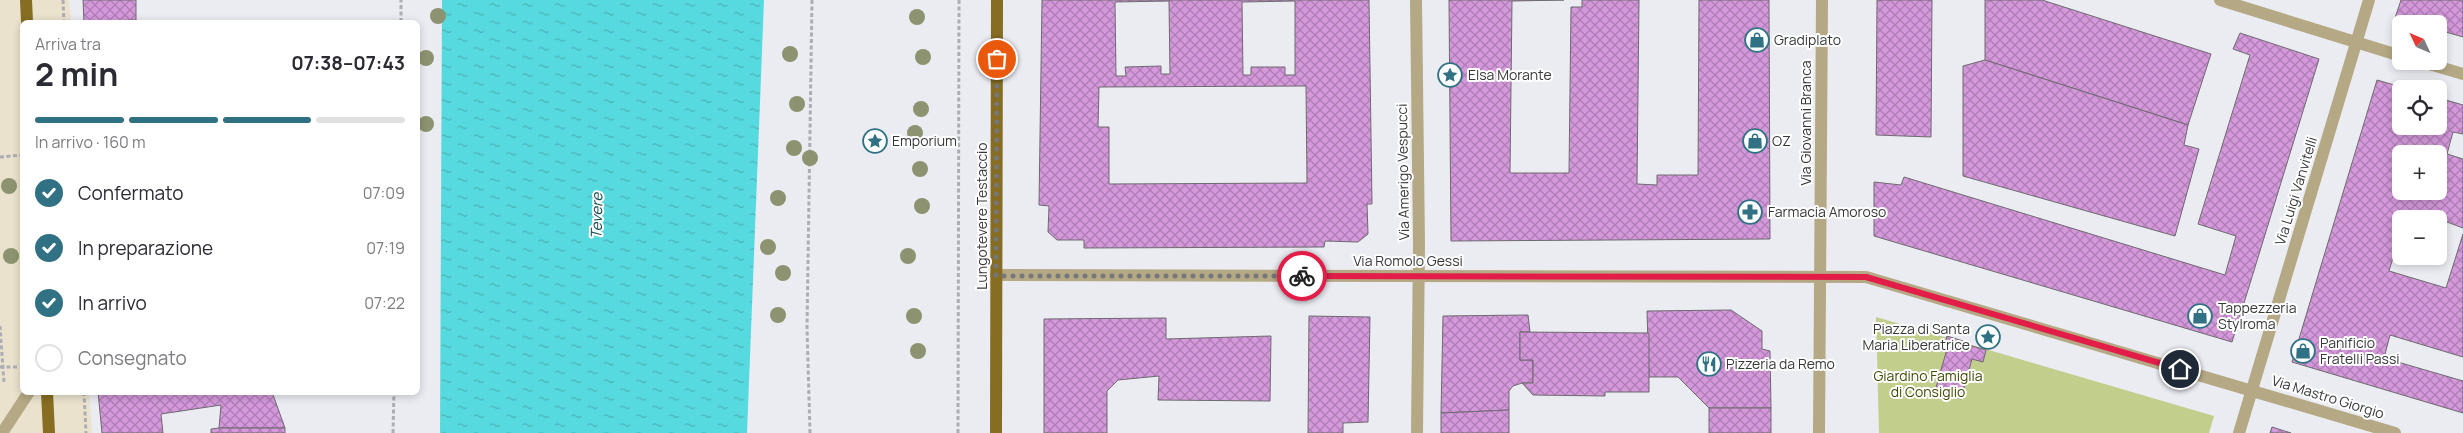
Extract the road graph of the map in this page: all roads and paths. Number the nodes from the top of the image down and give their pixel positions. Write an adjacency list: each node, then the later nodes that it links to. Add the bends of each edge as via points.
1 (26, 0): 11 (main road)
2 (63, 0): 12 (path)
3 (401, 0): 13 (path)
4 (812, 0): 34 (path, via 806,328)
5 (959, 0): 35 (path)
6 (997, 0): 20 (main road, Lungotevere Testaccio)
7 (1416, 0): 21 (street, Via Amerigo Vespucci)
8 (1822, 0): 22 (street, Via Giovanni Branca)
9 (2220, 0): 14 (street)
10 (2369, 0): 14 (street, Via Luigi Vanvitelli)
11 (27, 20)
12 (64, 20)
13 (401, 20)
14 (2356, 43): 15 (street); 25 (street, Via Luigi Vanvitelli)
15 (2392, 53)
16 (2448, 70): 17 (street)
17 (2463, 74)
18 (20, 155): 19 (path)
19 (0, 157)
20 (996, 276): 21 (street, Via Romolo Gessi); 36 (main road, Lungotevere Testaccio)
21 (1419, 276): 22 (street, Via Romolo Gessi); 37 (street, Via Amerigo Vespucci)
22 (1820, 276): 25 (street, via 1866,277); 38 (street)
23 (0, 366): 24 (path)
24 (20, 368)
25 (2253, 390): 39 (street); 40 (street, Via Mastro Giorgio)
26 (27, 395): 30 (street)
27 (47, 395): 31 (main road)
28 (84, 395): 32 (path)
29 (394, 395): 33 (path)
30 (2, 433)
31 (49, 433)
32 (86, 433)
33 (393, 433)
34 (810, 433)
35 (958, 433)
36 (996, 433)
37 (1417, 433)
38 (1819, 433)
39 (2239, 433)
40 (2395, 433)

